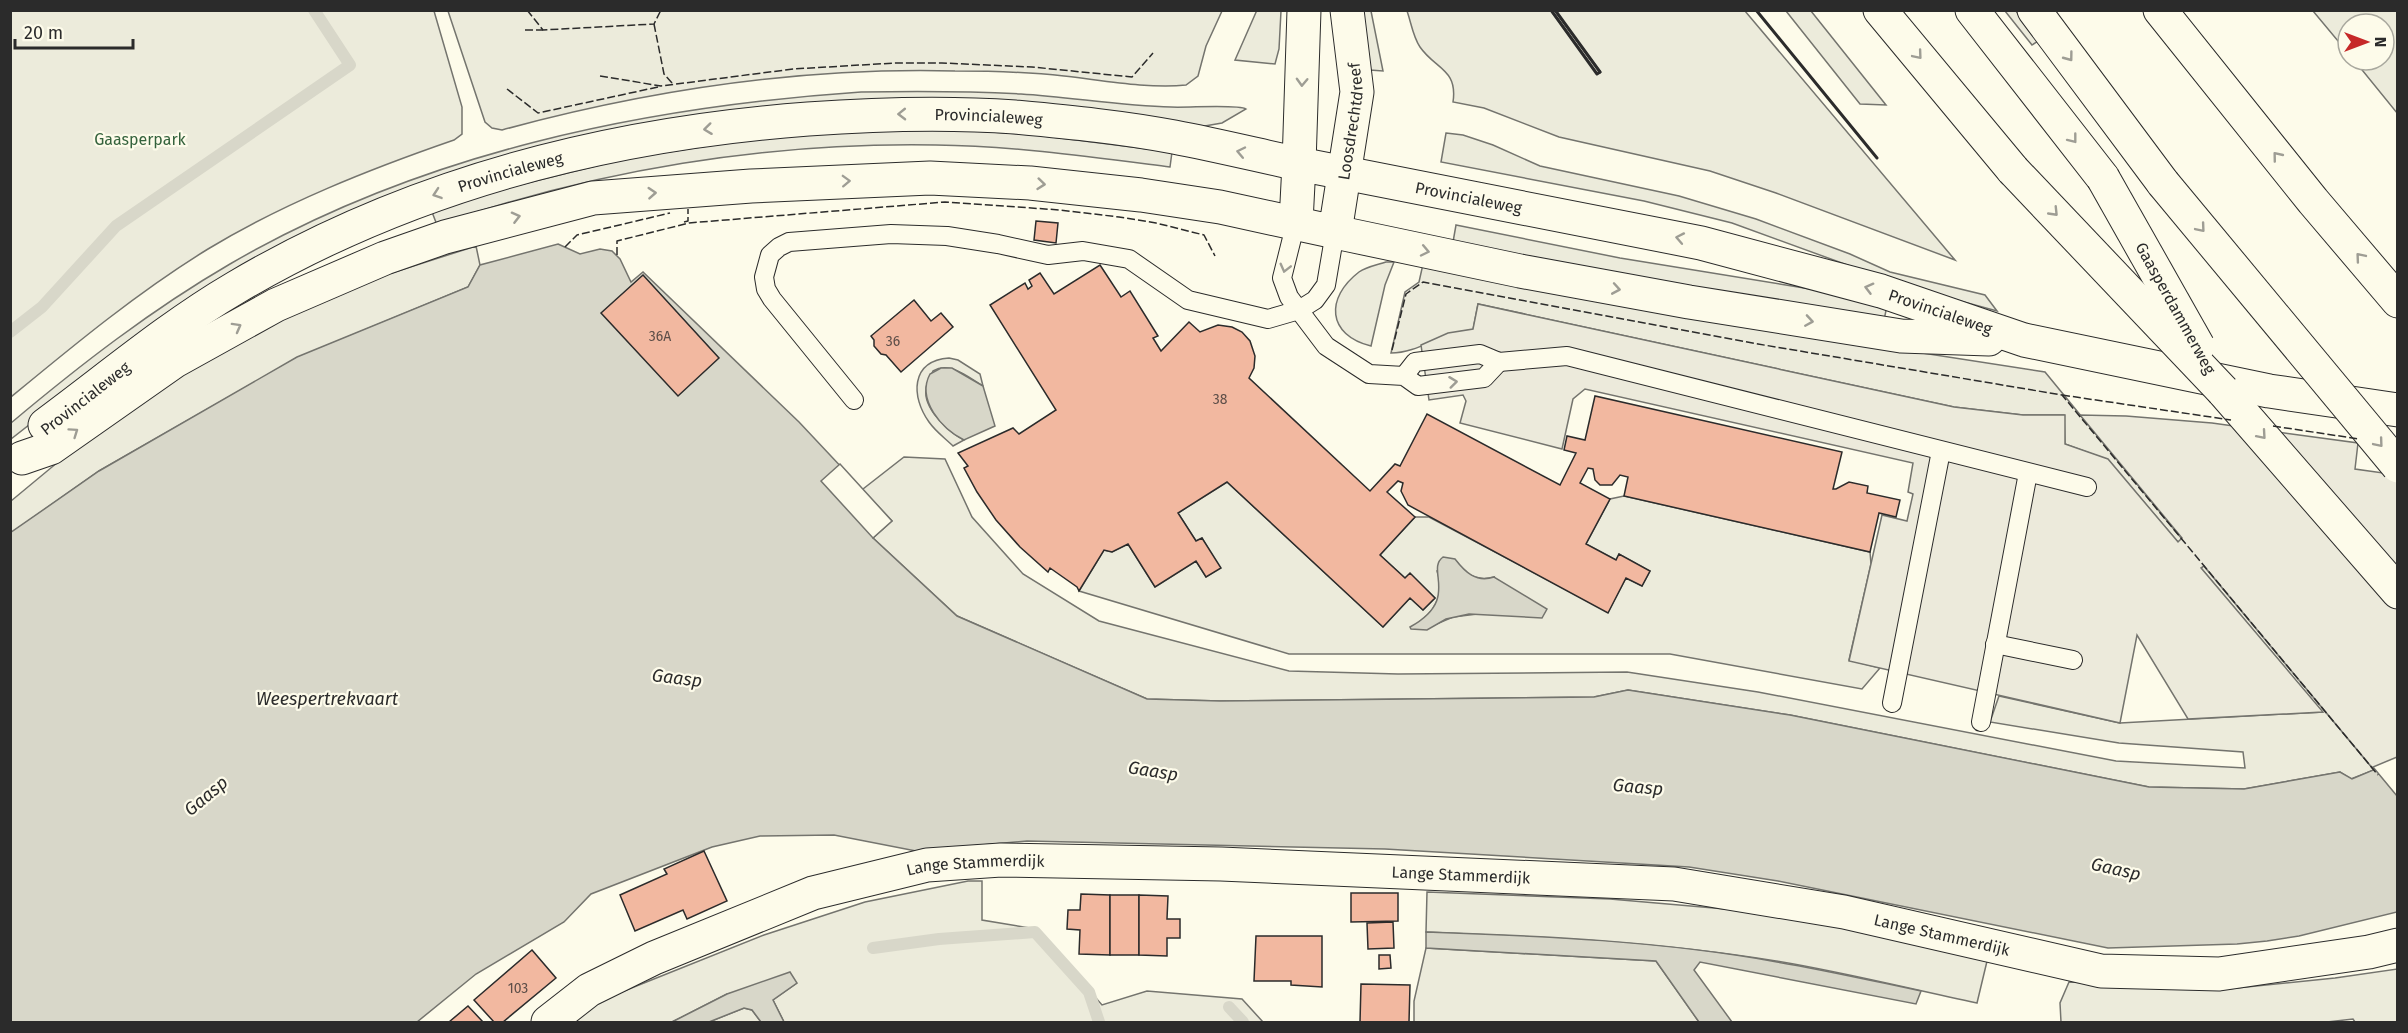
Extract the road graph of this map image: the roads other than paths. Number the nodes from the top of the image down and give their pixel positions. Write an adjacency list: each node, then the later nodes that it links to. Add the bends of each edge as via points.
1 (1304, 10): 7 (main road, one-way to 7)
2 (1347, 10): 8 (main road, Loosdrechtdreef, via 1357,92)
3 (1880, 10): 14 (main road, one-way to 14, bridge, via 2013,170)
4 (1972, 10): 14 (main road, Gaasperdammerweg, one-way to 14, bridge, via 2103,178)
5 (2034, 10): 19 (main road, one-way to 19, bridge, via 2163,183)
6 (2160, 10): 11 (main road, one-way to 6)
7 (1299, 164): 8 (main road, Provincialeweg); 9 (main road); 18 (main road, Provincialeweg, one-way to 18, via 1116,129 1015,117 939,114 759,123 655,136 582,152 520,167 398,208 269,268 206,306 41,429)
8 (1344, 174): 10 (main road, Loosdrechtdreef); 13 (main road, Provincialeweg, one-way to 8, via 1881,291 1701,243)
9 (1296, 222): 10 (main road, Provincialeweg); 12 (lane, one-way to 12, via 1282,278); 18 (main road, Provincialeweg, one-way to 9, via 51,448 175,361 276,305 445,237 593,198 930,178 1030,183 1142,195)
10 (1335, 232): 12 (lane, via 1326,285 1315,300); 13 (main road, Provincialeweg, one-way to 13, via 1576,282 1889,334)
11 (2397, 301)
12 (1299, 310): 15 (lane, via 1268,319 1188,300 1129,259 1083,251 1048,255 947,236 891,234 789,242 770,255 764,277 766,289); 17 (lane, via 1326,346 1369,374 1404,376 1418,386 1484,378 1499,362 1568,356)
13 (2024, 340): 16 (main road, Provincialeweg, via 2269,391)
14 (2223, 391): 22 (main road, Gaasperdammerweg, one-way to 22)
15 (854, 400)
16 (2397, 410)
17 (1941, 451): 20 (lane); 25 (lane)
18 (16, 463)
19 (2397, 466)
20 (2028, 473): 21 (lane); 23 (lane)
21 (2087, 487)
22 (2397, 592)
23 (1995, 644): 24 (lane); 26 (lane)
24 (2073, 660)
25 (1892, 703)
26 (1981, 722)
27 (2397, 945): 28 (main road, Lange Stammerdijk, via 2219,974 2101,971 1844,912 1674,884 1221,864 1001,860 927,865 813,893 654,958 589,990)
28 (548, 1023)

